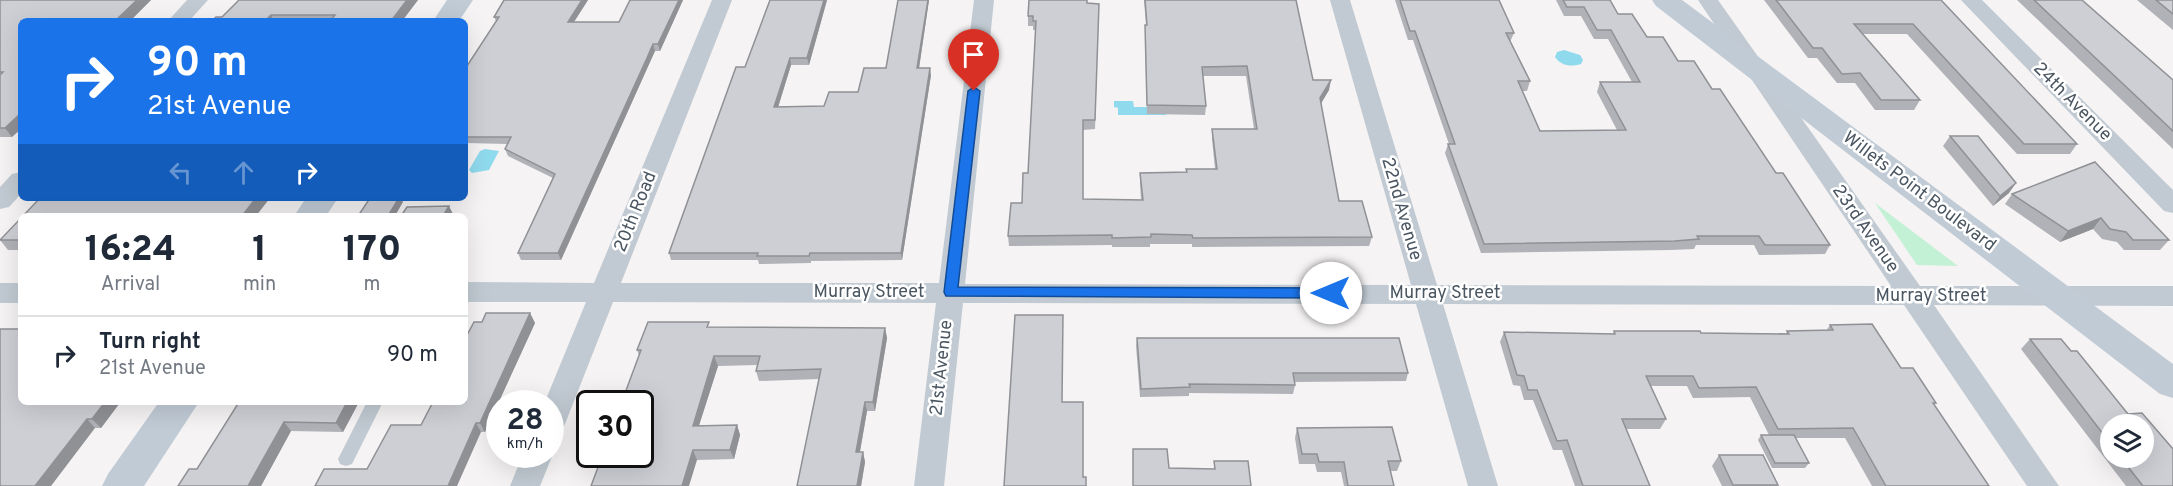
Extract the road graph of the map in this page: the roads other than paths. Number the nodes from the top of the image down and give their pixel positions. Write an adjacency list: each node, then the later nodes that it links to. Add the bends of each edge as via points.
1 (198, 0): 9 (street)
2 (460, 0): 10 (street)
3 (722, 0): 16 (street, 20th Road)
4 (984, 0): 17 (street, 21st Avenue)
5 (1340, 0): 20 (street, 22nd Avenue)
6 (1665, 0): 11 (street, Willets Point Boulevard)
7 (1707, 0): 11 (street, 23rd Avenue)
8 (1971, 0): 14 (street, 24th Avenue)
9 (181, 18)
10 (448, 18)
11 (1751, 63): 21 (street, 23rd Avenue); 23 (street, Willets Point Boulevard)
12 (18, 183): 13 (street)
13 (0, 201)
14 (2173, 205)
15 (468, 292): 16 (street, Murray Street)
16 (604, 292): 17 (street, Murray Street); 25 (street, 20th Road)
17 (951, 292): 20 (street, Murray Street); 32 (street, 21st Avenue)
18 (0, 293): 19 (street)
19 (18, 293)
20 (1426, 293): 21 (street, Murray Street); 33 (street, 22nd Avenue)
21 (1912, 296): 23 (street, Murray Street); 34 (street, 23rd Avenue)
22 (2173, 296): 23 (street, Murray Street)
23 (2057, 297): 24 (street, Willets Point Boulevard)
24 (2173, 384)
25 (564, 390)
26 (178, 405): 30 (street)
27 (373, 405): 28 (lane)
28 (346, 459)
29 (532, 468): 31 (street)
30 (122, 486)
31 (525, 486)
32 (929, 486)
33 (1483, 486)
34 (2043, 486)

